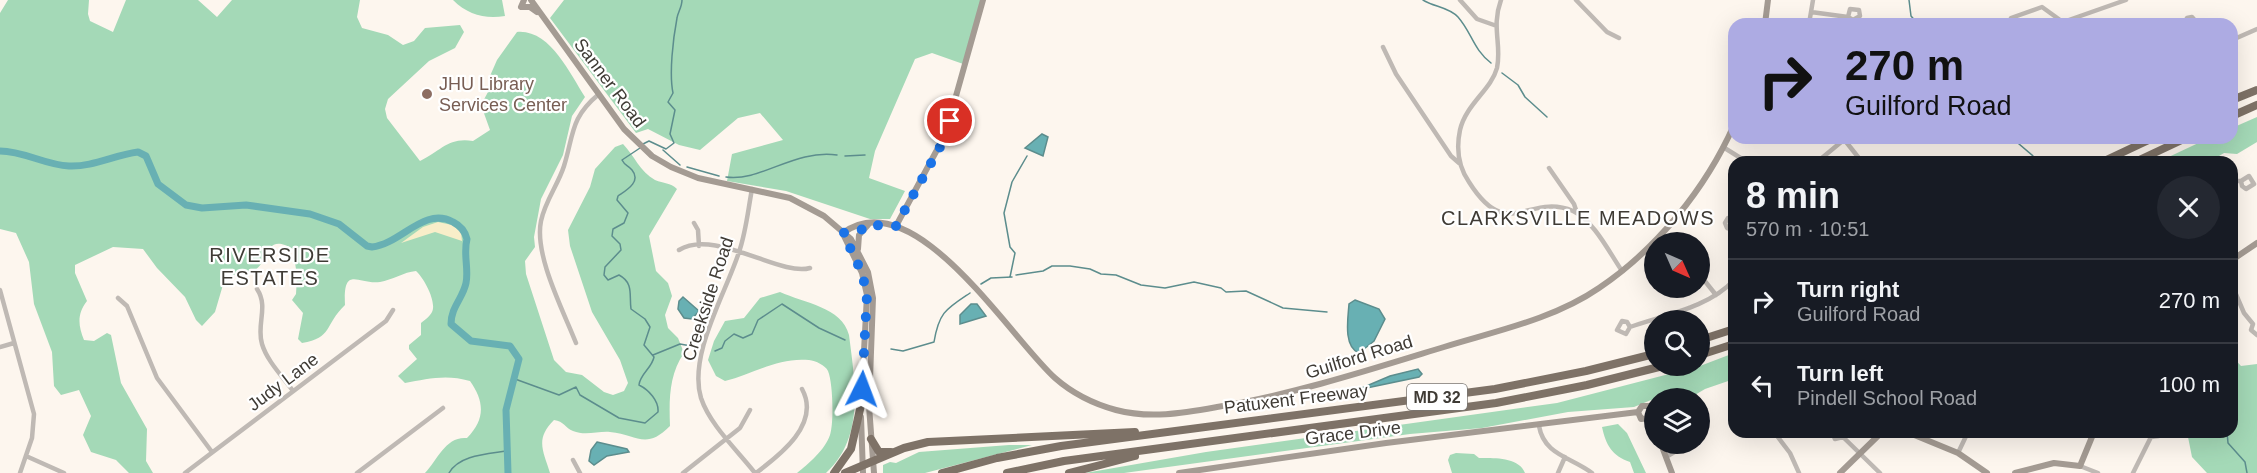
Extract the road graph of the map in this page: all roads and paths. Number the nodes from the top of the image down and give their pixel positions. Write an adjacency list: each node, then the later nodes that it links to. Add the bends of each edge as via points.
1 (524, 0): 11 (main road, via 521,7 530,7)
2 (531, 0): 11 (main road, Sanner Road)
3 (983, 0): 42 (main road, via 945,135)
4 (1460, 0): 18 (street, via 1478,19)
5 (1501, 0): 18 (street)
6 (1576, 0): 21 (street, via 1607,32)
7 (1768, 0): 13 (main road)
8 (1813, 0): 10 (street)
9 (2126, 0): 17 (street)
10 (1811, 12): 12 (street); 14 (street)
11 (544, 17): 24 (main road, Sanner Road)
12 (1848, 17)
13 (1766, 18)
14 (1810, 18)
15 (2011, 18): 16 (street, via 2042,7)
16 (2057, 18)
17 (2075, 18)
18 (1494, 25): 37 (street, via 1497,68 1462,122)
19 (2257, 29): 20 (street)
20 (2238, 37)
21 (1619, 38)
22 (1383, 47): 37 (street, via 1396,74)
23 (2257, 90): 25 (highway)
24 (599, 94): 39 (main road, Sanner Road, via 645,150 688,175); 67 (street, via 575,121 563,169 540,230 543,253)
25 (2238, 98)
26 (2257, 106): 27 (highway)
27 (2238, 114)
28 (1728, 138): 32 (main road, Guilford Road)
29 (1837, 144): 34 (street)
30 (2140, 144): 35 (highway)
31 (2173, 144): 36 (highway)
32 (1724, 147): 33 (street); 52 (main road, Guilford Road, via 1671,223)
33 (1738, 156)
34 (1824, 156)
35 (2115, 156)
36 (2148, 156)
37 (1459, 163): 40 (street, via 1476,193 1492,210 1513,214 1556,208)
38 (1549, 168): 40 (street)
39 (752, 189): 44 (main road, Sanner Road, via 808,206); 49 (street, Creekside Road)
40 (1577, 213): 52 (street)
41 (694, 223): 46 (street)
42 (896, 226): 43 (main road, Guilford Road); 52 (main road, Guilford Road, via 957,267 1065,386 1101,405 1151,415 1268,398 1344,379 1561,309)
43 (866, 227): 44 (main road, Guilford Road, via 855,225); 47 (main road, via 859,235)
44 (843, 233): 47 (main road, Sanner Road); 75 (main road, via 862,273 867,295)
45 (2257, 243): 50 (main road)
46 (699, 246): 48 (street); 49 (street)
47 (858, 249): 92 (main road, via 873,298)
48 (679, 250)
49 (740, 251): 51 (street, via 796,269); 84 (street, Creekside Road, via 698,369 705,406)
50 (2238, 256)
51 (810, 268)
52 (1622, 271)
53 (1728, 285): 57 (street)
54 (1710, 287): 57 (street)
55 (0, 290): 66 (street)
56 (257, 290): 74 (street, via 263,302 263,347)
57 (1716, 295): 62 (street)
58 (118, 298): 93 (street, via 127,306 157,378)
59 (2238, 298): 61 (street)
60 (393, 310): 74 (street, Judy Lane, via 386,321)
61 (2255, 323): 64 (street, via 2251,330)
62 (1630, 327)
63 (1728, 331): 65 (highway)
64 (2257, 335)
65 (1710, 337)
66 (14, 343): 69 (street); 99 (street, via 34,414)
67 (576, 343)
68 (1728, 346): 70 (highway)
69 (0, 347)
70 (1710, 352)
71 (1644, 356): 81 (highway, Patuxent Freeway / MD 32, via 1504,387)
72 (1644, 370): 83 (highway, Patuxent Freeway / MD 32, via 1524,398)
73 (802, 388): 112 (street, via 806,404 798,432 781,454)
74 (293, 391): 93 (street, Judy Lane)
75 (861, 405): 105 (main road); 113 (highway, via 851,448)
76 (1644, 406): 79 (main road)
77 (443, 408): 109 (street)
78 (750, 410): 84 (street, via 740,429)
79 (1638, 412): 80 (main road); 82 (main road, Grace Drive)
80 (1644, 419)
81 (1218, 426): 94 (highway, via 938,441); 116 (highway, Patuxent Freeway / MD 32, via 1061,446)
82 (1539, 426): 100 (street, via 1545,444); 119 (main road, Grace Drive)
83 (1295, 430): 117 (highway, Patuxent Freeway / MD 32, via 1064,461); 118 (highway, via 1125,458)
84 (728, 438): 111 (street); 112 (street, Creekside Road)
85 (1779, 438): 123 (street)
86 (1847, 438): 95 (street)
87 (1876, 438): 95 (main road)
88 (1922, 438): 96 (main road)
89 (1965, 438): 96 (street)
90 (2092, 438): 104 (main road)
91 (2148, 438): 129 (street)
92 (871, 439): 94 (highway, via 879,452); 103 (main road)
93 (212, 452): 108 (street, Judy Lane)
94 (894, 452): 103 (highway)
95 (1860, 453): 124 (main road); 125 (street)
96 (1958, 453): 126 (main road)
97 (1665, 454): 101 (main road)
98 (1671, 454): 101 (street)
99 (26, 456): 106 (street); 107 (street)
100 (1565, 457): 120 (street); 121 (street)
101 (1666, 457): 122 (main road)
102 (573, 460): 110 (street)
103 (872, 461): 105 (highway); 115 (main road)
104 (2080, 466): 127 (main road, via 2054,463); 128 (street)
105 (863, 469): 114 (highway)
106 (20, 473)
107 (64, 473)
108 (186, 473)
109 (357, 473)
110 (580, 473)
111 (683, 473)
112 (755, 473)
113 (834, 473)
114 (845, 473)
115 (874, 473)
116 (942, 473)
117 (1007, 473)
118 (1069, 473)
119 (1179, 473)
120 (1558, 473)
121 (1592, 473)
122 (1672, 473)
123 (1799, 473)
124 (1840, 473)
125 (1880, 473)
126 (1987, 473)
127 (2015, 473)
128 (2098, 473)
129 (2133, 473)

